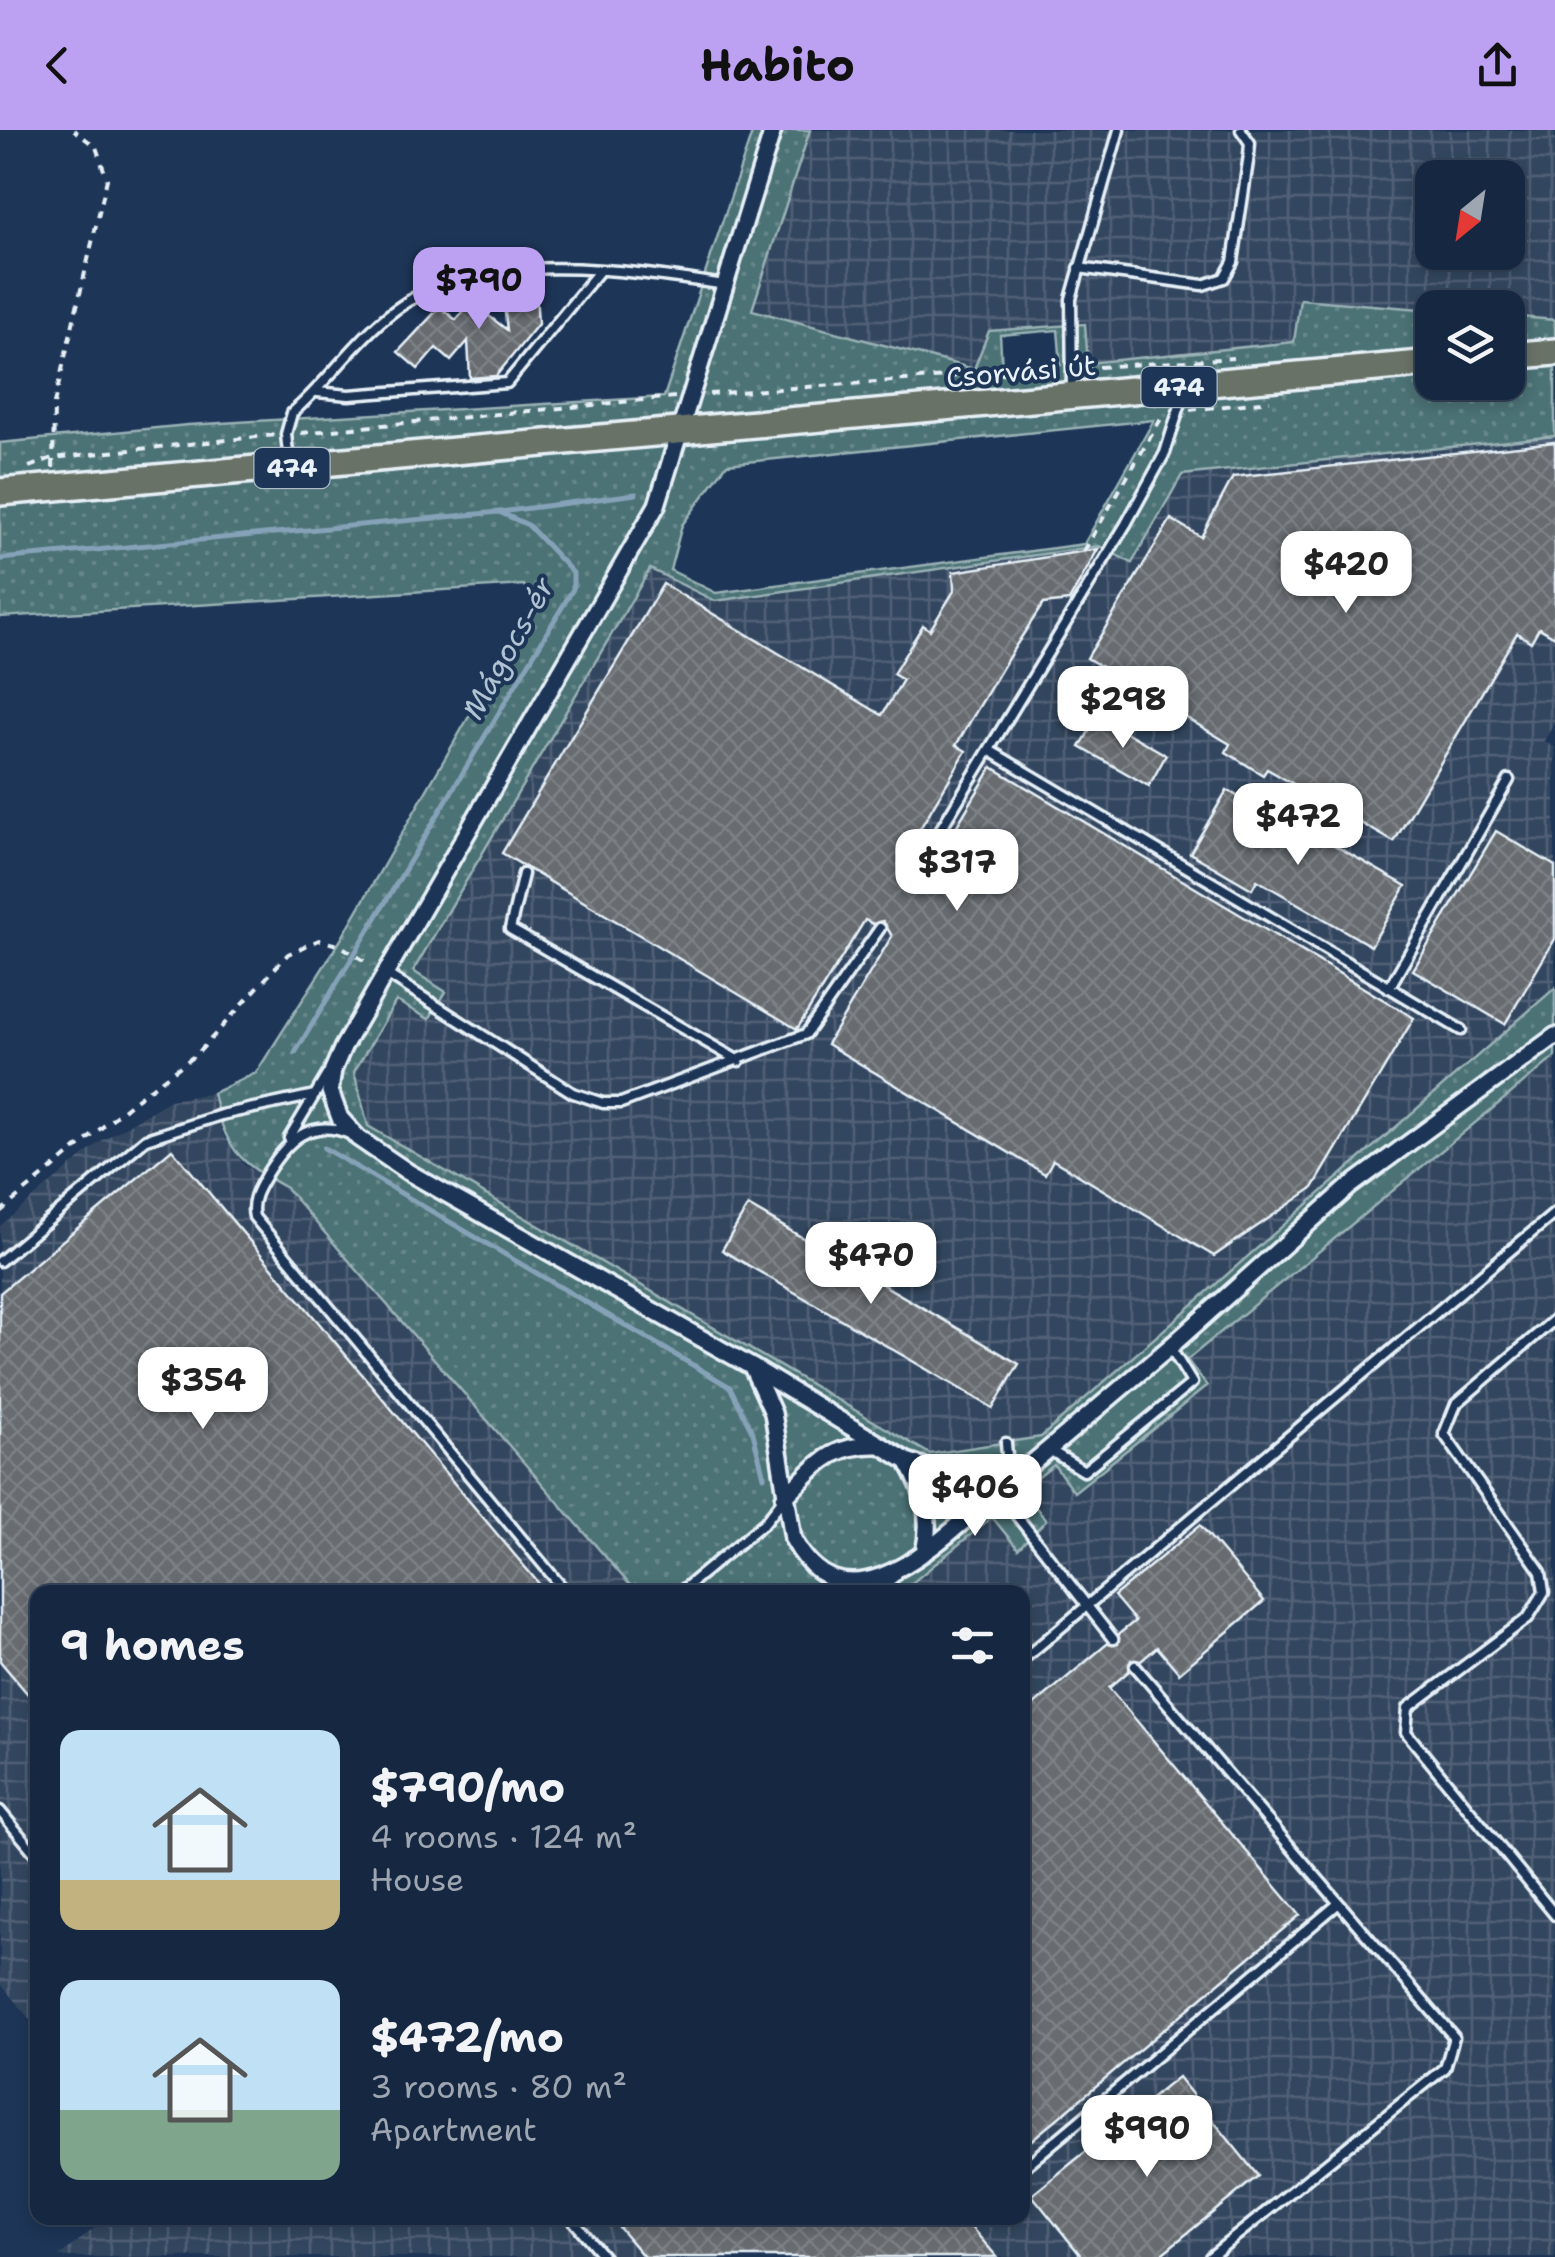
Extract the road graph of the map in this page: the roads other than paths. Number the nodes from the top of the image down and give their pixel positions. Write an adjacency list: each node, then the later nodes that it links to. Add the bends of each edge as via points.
1 (774, 130): 6 (street)
2 (1119, 130): 4 (lane)
3 (1242, 130): 4 (lane, via 1250,154 1233,262 1224,278 1202,285)
4 (1079, 268): 12 (lane, via 1072,299)
5 (600, 270): 6 (lane); 11 (lane, via 440,284 394,310); 11 (lane, via 507,384)
6 (725, 285): 13 (street)
7 (1555, 352): 8 (main road)
8 (1525, 355)
9 (1415, 365): 10 (main road, Csorvási út / 474)
10 (1186, 386): 12 (main road, Csorvási út / 474); 16 (lane, via 1165,453)
11 (317, 392): 14 (lane, via 292,413)
12 (1072, 397): 13 (main road, Csorvási út / 474)
13 (676, 434): 14 (main road, 474); 21 (street, via 656,505 638,539)
14 (289, 468): 15 (main road, 474)
15 (0, 492)
16 (989, 750): 18 (lane); 22 (lane)
17 (1510, 780): 22 (lane)
18 (914, 873)
19 (523, 874): 26 (lane, via 510,929)
20 (880, 928): 26 (lane, via 806,1034)
21 (385, 973): 25 (street); 26 (lane, via 573,1093 603,1104)
22 (1389, 988): 23 (lane)
23 (1462, 1030)
24 (1555, 1036): 33 (street, via 1350,1187)
25 (344, 1048): 27 (lane); 28 (street, via 330,1092)
26 (739, 1061)
27 (315, 1094): 29 (lane); 31 (lane, via 146,1139)
28 (358, 1138): 29 (lane, via 312,1129); 34 (street)
29 (280, 1152): 43 (lane, via 253,1200 258,1224)
30 (1555, 1213): 46 (lane)
31 (0, 1261)
32 (1555, 1319): 53 (lane, via 1456,1404 1444,1434 1541,1572 1544,1592 1528,1618 1404,1716 1406,1732)
33 (1170, 1348): 37 (street); 37 (lane, via 1192,1383 1084,1471)
34 (752, 1367): 36 (street); 40 (street, via 772,1413)
35 (1006, 1443): 39 (lane)
36 (880, 1445): 38 (street); 40 (street, via 832,1452)
37 (1048, 1449): 39 (street)
38 (907, 1461): 39 (street); 41 (street, via 925,1495)
39 (1003, 1487): 41 (street); 46 (lane)
40 (784, 1498): 42 (street, via 801,1553 825,1572 869,1582); 44 (lane)
41 (924, 1552): 42 (street)
42 (905, 1568): 45 (lane)
43 (560, 1585)
44 (688, 1585)
45 (884, 1585)
46 (1086, 1606): 47 (lane); 48 (lane)
47 (1114, 1639)
48 (1030, 1654)
49 (1135, 1666): 52 (lane)
50 (0, 1812): 51 (lane)
51 (30, 1848)
52 (1339, 1903): 54 (lane); 57 (lane, via 1450,2028 1450,2060)
53 (1555, 1914)
54 (1030, 2161)
55 (577, 2225): 56 (lane)
56 (604, 2257)
57 (1210, 2257)

